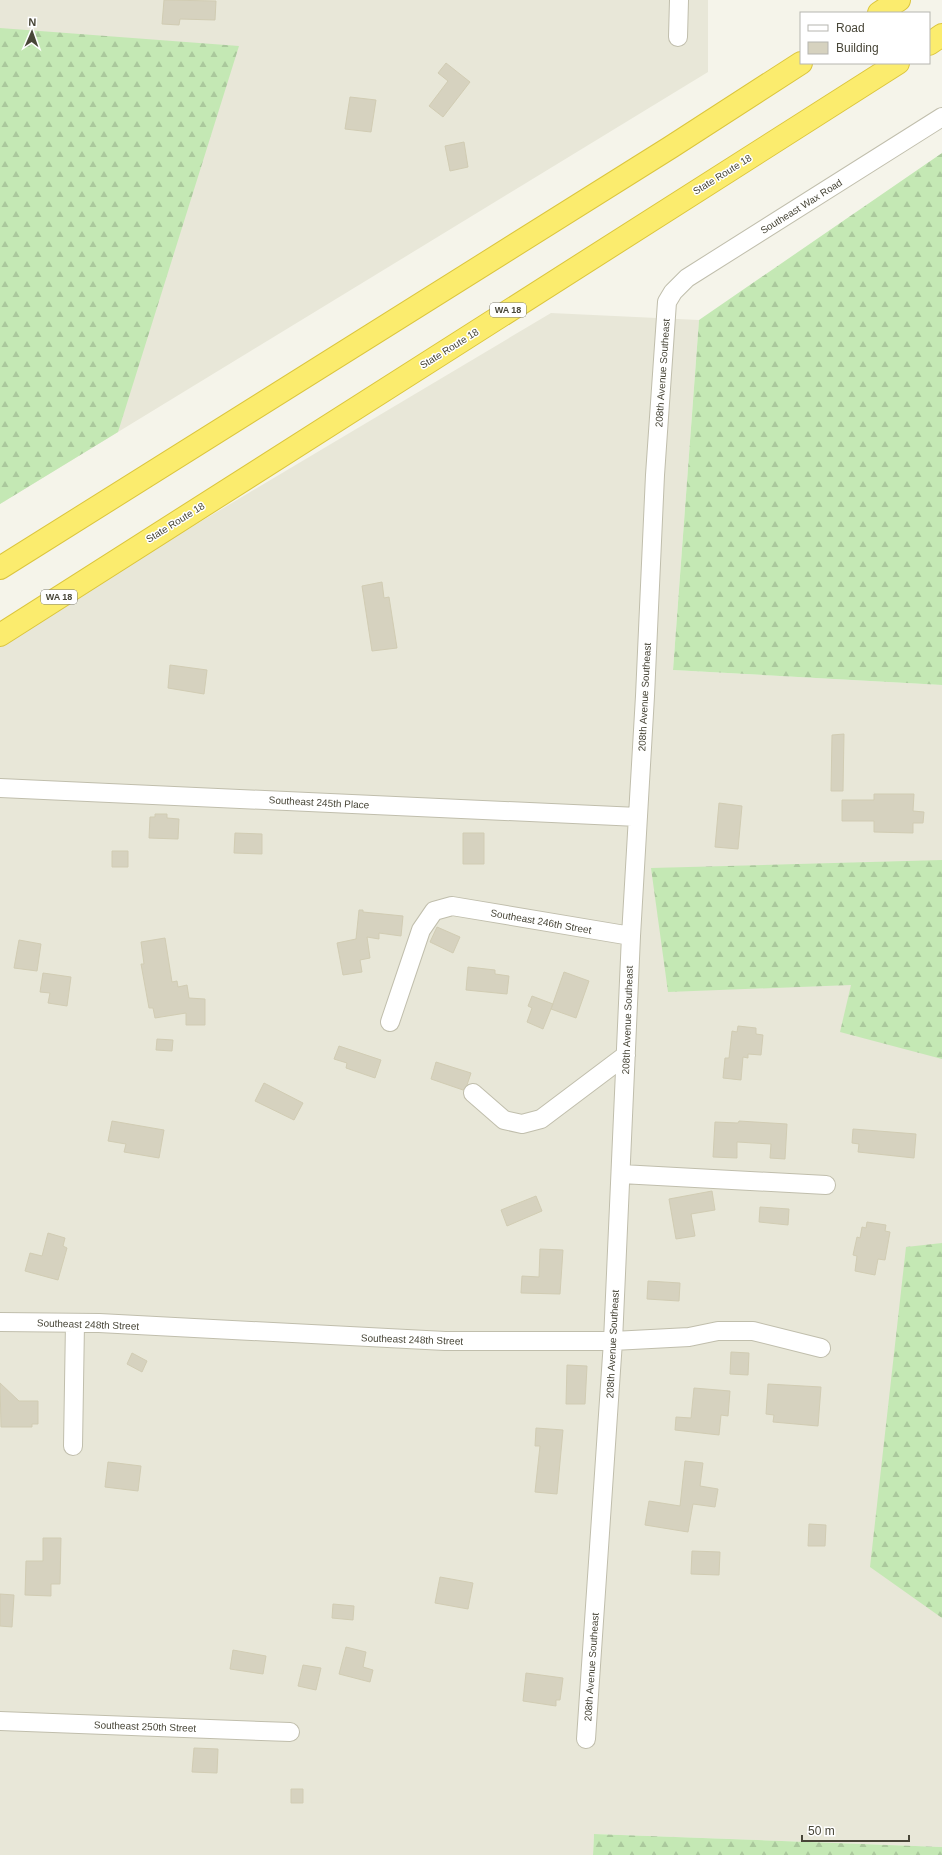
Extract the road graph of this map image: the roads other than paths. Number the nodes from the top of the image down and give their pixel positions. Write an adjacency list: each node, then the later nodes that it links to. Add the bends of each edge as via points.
1 (679, 0): 5 (street)
2 (899, 0): 3 (highway)
3 (881, 12)
4 (942, 35): 6 (highway)
5 (678, 37)
6 (930, 43)
7 (800, 64): 11 (highway)
8 (896, 64): 12 (highway, State Route 18 / WA 18)
9 (942, 117): 10 (street, Southeast Wax Road, via 687,278)
10 (667, 302): 14 (street, 208th Avenue Southeast, via 655,475)
11 (0, 568)
12 (0, 635)
13 (0, 788): 14 (street, Southeast 245th Place)
14 (638, 817): 15 (street, 208th Avenue Southeast)
15 (631, 936): 16 (street, Southeast 246th Street, via 452,906 434,911 421,930); 17 (street, 208th Avenue Southeast)
16 (390, 1022)
17 (626, 1055): 18 (street, via 541,1119 522,1124 504,1120); 19 (street, 208th Avenue Southeast)
18 (473, 1093)
19 (620, 1174): 20 (street); 23 (street, 208th Avenue Southeast)
20 (826, 1185)
21 (0, 1322): 22 (street, Southeast 248th Street)
22 (75, 1323): 23 (street, Southeast 248th Street, via 445,1341); 25 (street)
23 (613, 1341): 24 (street, Southeast 248th Street, via 688,1338 718,1331 753,1331); 28 (street, 208th Avenue Southeast)
24 (821, 1348)
25 (73, 1446)
26 (0, 1721): 27 (street, Southeast 250th Street)
27 (290, 1732)
28 (586, 1739)

